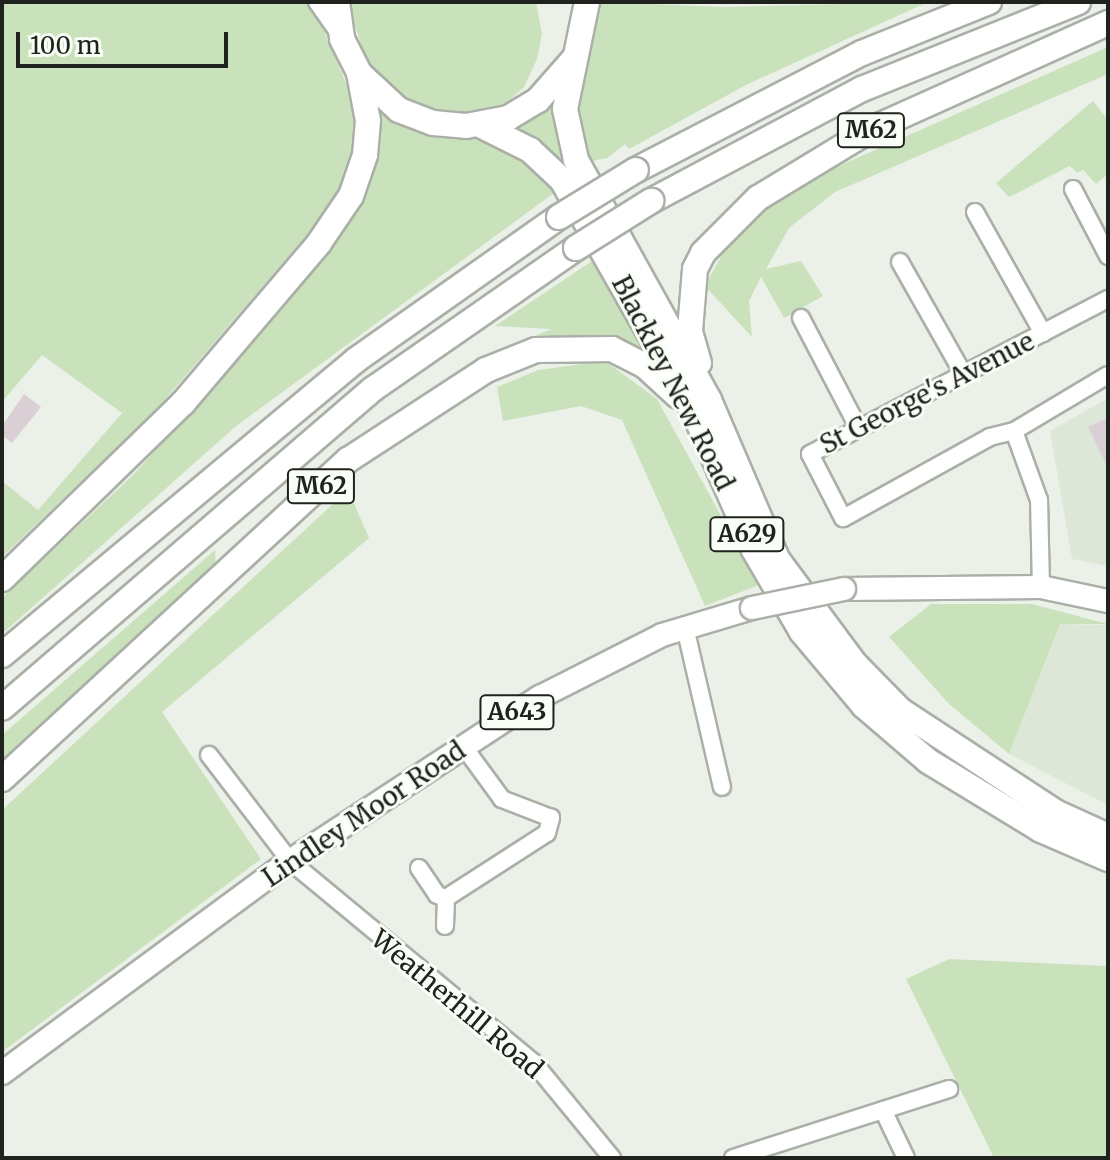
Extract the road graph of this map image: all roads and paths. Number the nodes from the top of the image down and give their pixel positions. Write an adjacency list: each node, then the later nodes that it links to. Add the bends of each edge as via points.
1 (317, 2): 7 (street)
2 (337, 2): 7 (highway, Blackley New Road / A629)
3 (587, 2): 8 (highway, Blackley New Road / A629)
4 (989, 2): 27 (highway, M62, bridge, via 862,53 636,170 559,217 356,360)
5 (1078, 2): 28 (highway, M62, bridge, via 862,89 651,201 576,248 373,389)
6 (1108, 23): 20 (highway, M62, via 872,129 758,198 703,253 690,287)
7 (342, 39): 9 (highway, Blackley New Road / A629)
8 (574, 59): 10 (highway, Blackley New Road / A629, via 531,106); 20 (highway, Blackley New Road / A629, via 565,109 576,160)
9 (359, 73): 10 (highway, Blackley New Road / A629, via 407,114 451,126); 23 (highway, via 368,121 365,155 351,196 319,243 183,403)
10 (480, 125): 20 (highway, Blackley New Road / A629, via 530,150 562,180)
11 (1073, 189): 13 (street)
12 (975, 212): 17 (street)
13 (1108, 256)
14 (901, 262): 18 (street)
15 (1108, 299): 17 (street, St George's Avenue)
16 (801, 318): 21 (street)
17 (1043, 333): 18 (street, St George's Avenue)
18 (964, 375): 21 (street, St George's Avenue)
19 (1108, 375): 22 (street)
20 (700, 404): 31 (highway, M62, via 612,349 536,350 486,370 348,460); 33 (highway, Blackley New Road / A629, via 777,559 855,664 900,710 955,750); 34 (highway, Blackley New Road / A629, via 754,550 802,632 864,706 928,761 1041,830)
21 (859, 429): 22 (street, St George's Avenue, via 810,454 843,518 990,437)
22 (1014, 431): 24 (street, via 1039,500)
23 (2, 579)
24 (1041, 587): 25 (main road, Lindley Moor Road / A643); 26 (main road, Lindley Moor Road / A643, bridge, via 844,589)
25 (1108, 601)
26 (685, 627): 29 (main road, Lindley Moor Road / A643, via 540,697); 32 (street)
27 (2, 655)
28 (2, 708)
29 (464, 747): 35 (main road, Lindley Moor Road / A643); 37 (street, via 502,799 551,818 542,840)
30 (209, 755): 35 (street, Weatherhill Road)
31 (2, 779)
32 (722, 787)
33 (1108, 836)
34 (1108, 859)
35 (290, 861): 39 (main road, Lindley Moor Road / A643); 42 (street, Weatherhill Road, via 534,1063)
36 (419, 868): 37 (street, via 437,895)
37 (446, 898): 38 (street)
38 (445, 926)
39 (2, 1073)
40 (949, 1089): 41 (street)
41 (883, 1110): 43 (street); 44 (street)
42 (612, 1158)
43 (733, 1158)
44 (906, 1158)

